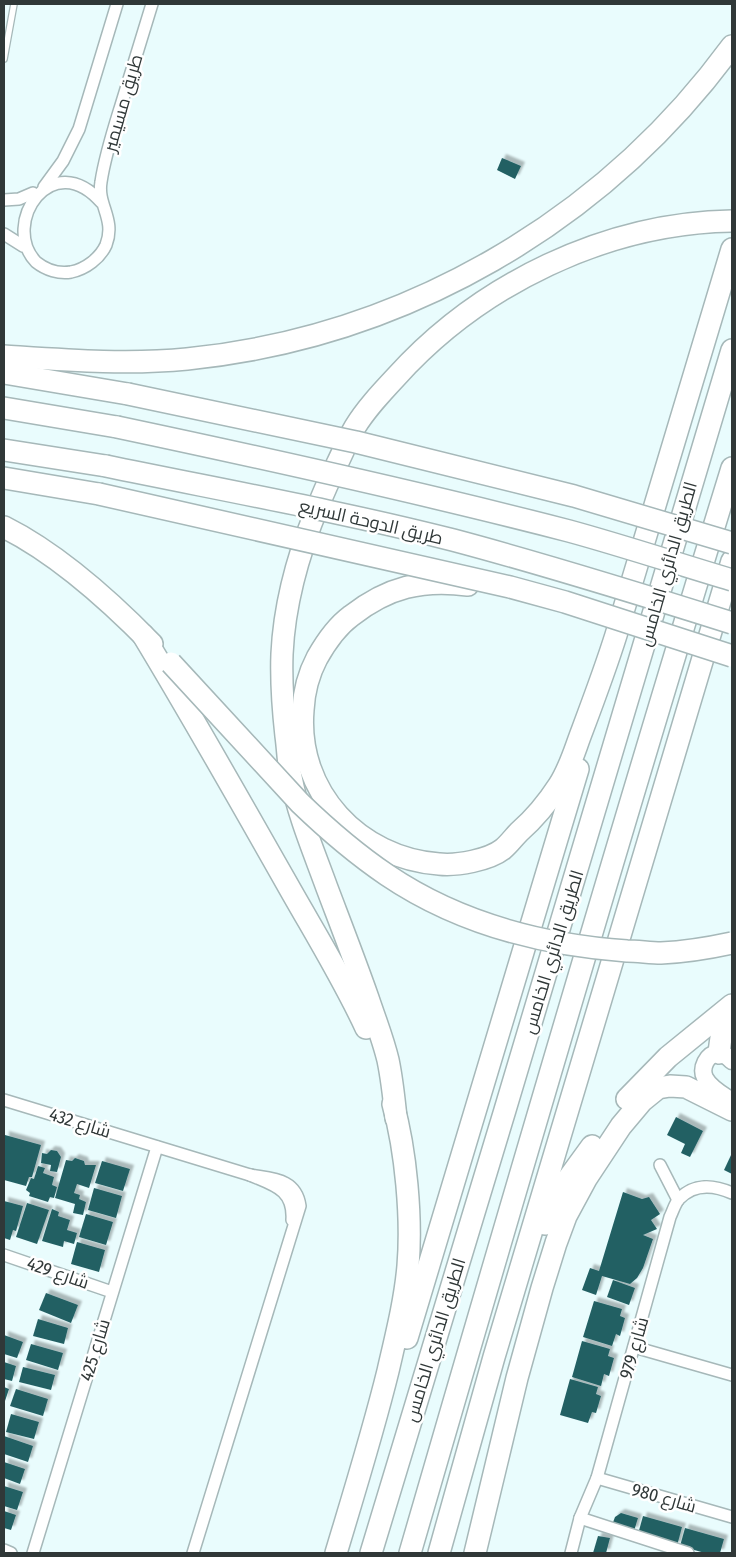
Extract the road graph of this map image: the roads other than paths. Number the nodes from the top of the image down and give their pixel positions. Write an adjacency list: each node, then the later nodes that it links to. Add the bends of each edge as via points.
1 (14, 4): 5 (lane)
2 (117, 4): 6 (street, طريق مسيمير, via 79,130 63,161)
3 (152, 4): 8 (street, طريق مسيمير, via 111,136 100,184)
4 (732, 46): 14 (highway, via 700,88 645,147 561,216 468,275 373,318 246,351 188,359 91,362)
5 (4, 59)
6 (40, 190): 7 (street, via 19,200); 8 (street, via 63,182 82,186); 11 (street, via 26,204 20,217 19,232)
7 (4, 200)
8 (102, 203): 11 (street, via 108,216 109,231 97,258 85,267 71,272 56,272 42,267)
9 (732, 221): 36 (highway, via 660,229 600,244 559,260 475,306 413,358 355,427 324,491 302,549 287,612 282,655 291,778 309,840 379,1029 391,1077)
10 (4, 234): 11 (street)
11 (23, 246)
12 (732, 249): 28 (highway)
13 (732, 350): 55 (highway, الطريق الدائري الخامس)
14 (4, 356)
15 (4, 373): 21 (highway, bridge, via 128,394 356,442 574,496)
16 (4, 408): 23 (highway, bridge, via 117,427 345,476 572,532)
17 (4, 450): 25 (highway, طريق الدوحة السريع, bridge, via 106,466 452,540)
18 (732, 468): 56 (highway, الطريق الدائري الخامس, via 617,844)
19 (4, 478): 24 (highway, bridge, via 99,494)
20 (4, 527): 26 (highway, via 76,575)
21 (732, 543)
22 (732, 561): 44 (highway)
23 (732, 580)
24 (565, 602): 27 (highway, bridge); 28 (highway, bridge, via 445,582 423,583 388,592 344,622 321,652 305,688 302,741 310,770 323,797 342,820 370,843 403,858 431,864 462,864 502,850 531,821 560,783)
25 (732, 623)
26 (143, 635): 29 (highway, bridge, via 320,822 389,876 428,898 488,924 570,945 660,953); 36 (highway, via 357,1009 380,1060)
27 (732, 656)
28 (604, 673): 46 (highway, via 410,1330)
29 (732, 943)
30 (732, 1005): 44 (highway, via 641,1083 616,1111 565,1183 548,1214)
31 (732, 1009): 32 (highway, via 723,1026)
32 (725, 1057): 34 (street, via 712,1055 703,1066 703,1073 710,1085)
33 (4, 1100): 37 (street, شارع 432)
34 (732, 1102)
35 (732, 1110): 58 (highway, via 686,1087 658,1088 621,1126 586,1179 566,1216 550,1261 517,1378)
36 (396, 1118): 46 (highway, via 407,1186 408,1266 398,1329)
37 (157, 1147): 42 (street, شارع 425); 53 (street, شارع 432, via 285,1182 296,1192 300,1206)
38 (660, 1165): 40 (street)
39 (732, 1193): 40 (street, via 703,1186 690,1190)
40 (678, 1200): 43 (street, شارع 979, via 670,1217)
41 (4, 1255): 42 (street, شارع 429)
42 (112, 1292): 52 (street, شارع 425)
43 (634, 1347): 45 (street); 47 (street, شارع 979)
44 (494, 1357): 57 (highway)
45 (732, 1375)
46 (371, 1434): 54 (highway)
47 (597, 1478): 48 (street, شارع 980); 49 (street, شارع 979)
48 (732, 1517)
49 (580, 1518): 59 (street, شارع 979); 60 (street)
50 (4, 1550): 51 (street)
51 (11, 1553)
52 (33, 1553)
53 (193, 1553)
54 (336, 1553)
55 (370, 1553)
56 (410, 1553)
57 (439, 1553)
58 (475, 1553)
59 (571, 1553)
60 (688, 1553)

